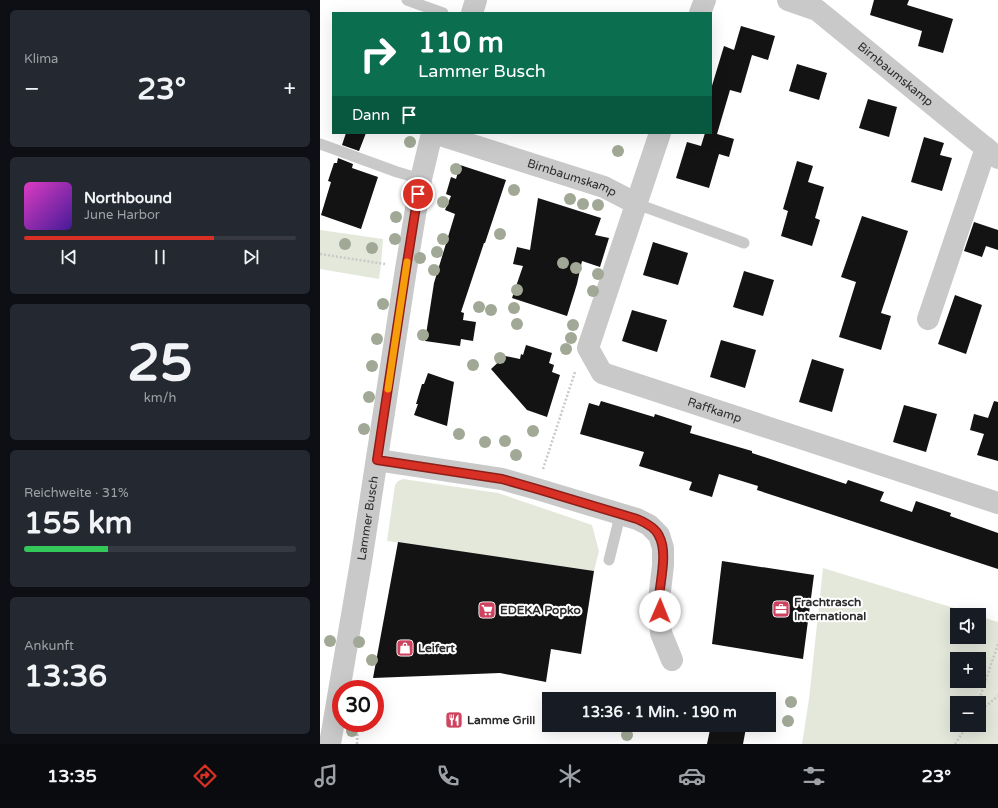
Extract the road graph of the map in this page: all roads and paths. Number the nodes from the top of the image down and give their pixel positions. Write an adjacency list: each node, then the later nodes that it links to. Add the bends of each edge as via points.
1 (407, 0): 5 (lane)
2 (476, 0): 6 (street)
3 (705, 0): 7 (street)
4 (788, 0): 12 (street, Birnbaumskamp, via 817,10)
5 (440, 12)
6 (472, 12)
7 (700, 12)
8 (433, 134): 13 (street, Lammer Busch)
9 (436, 134): 14 (street, Birnbaumskamp, via 604,187)
10 (660, 134): 14 (street)
11 (320, 144): 13 (lane)
12 (992, 153): 18 (street)
13 (421, 179): 17 (street, Lammer Busch)
14 (637, 204): 15 (lane); 19 (street)
15 (744, 243)
16 (320, 254): 17 (path)
17 (406, 269): 20 (street, Lammer Busch)
18 (928, 319)
19 (588, 348): 21 (path, via 574,374); 22 (street, Raffkamp, via 602,373)
20 (377, 460): 21 (street, via 502,479); 32 (street, Lammer Busch)
21 (537, 489): 23 (street)
22 (998, 503)
23 (620, 514): 24 (lane); 26 (street, via 649,525 659,535 663,548 659,600 661,633)
24 (609, 560)
25 (998, 644): 27 (path)
26 (672, 660)
27 (980, 696)
28 (998, 696): 29 (path)
29 (986, 706)
30 (358, 732): 33 (path)
31 (963, 732): 34 (path)
32 (330, 744)
33 (357, 744)
34 (955, 744)

